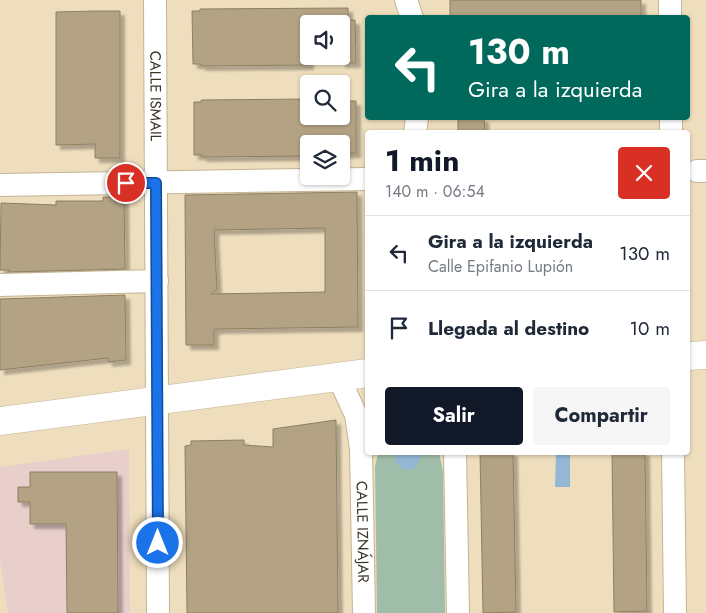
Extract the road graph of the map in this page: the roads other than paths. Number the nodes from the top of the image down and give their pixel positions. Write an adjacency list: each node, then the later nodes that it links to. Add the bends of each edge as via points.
1 (155, 0): 7 (street, CALLE ISMAIL)
2 (406, 0): 4 (street)
3 (670, 0): 5 (street)
4 (411, 15)
5 (670, 15)
6 (365, 178): 7 (street)
7 (156, 183): 8 (street); 9 (street, CALLE ISMAIL)
8 (0, 185)
9 (157, 281): 10 (street); 15 (street, CALLE ISMAIL)
10 (0, 285)
11 (706, 355): 12 (main road)
12 (690, 356)
13 (365, 373): 14 (main road)
14 (338, 376): 15 (main road); 17 (street, CALLE IZNÁJAR, via 356,415)
15 (158, 400): 16 (main road); 20 (street, CALLE ISMAIL)
16 (0, 421)
17 (364, 445): 21 (street, CALLE IZNÁJAR)
18 (455, 455): 22 (street)
19 (674, 455): 23 (street)
20 (158, 613)
21 (364, 613)
22 (458, 613)
23 (675, 613)

